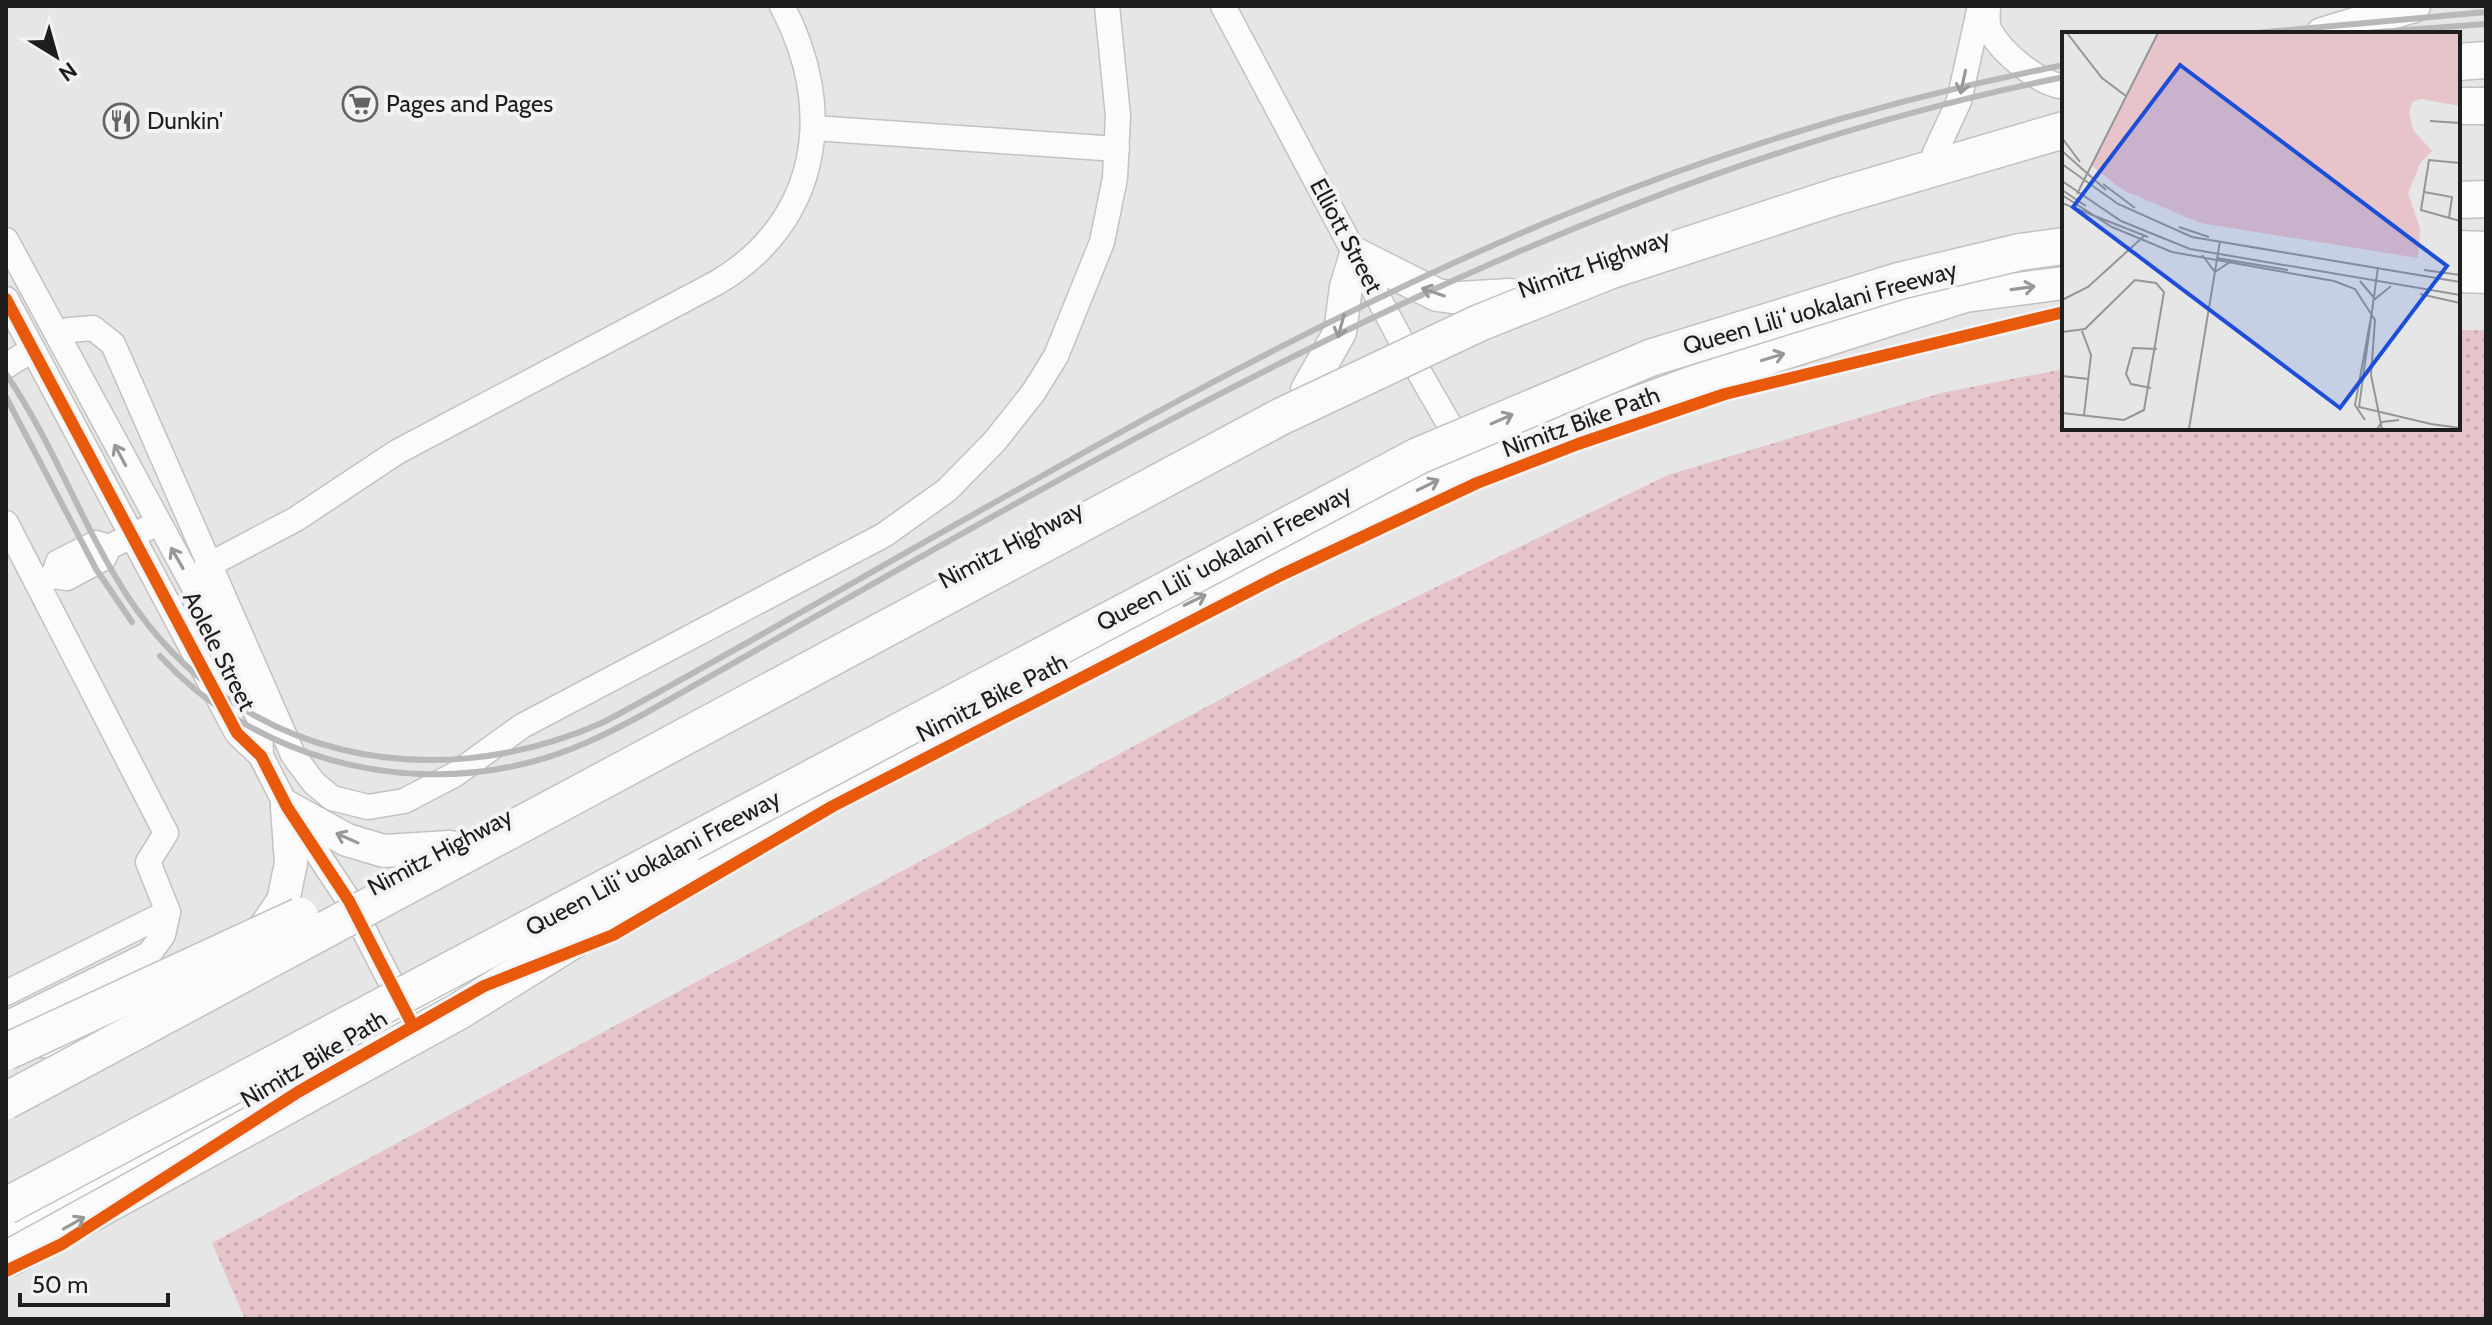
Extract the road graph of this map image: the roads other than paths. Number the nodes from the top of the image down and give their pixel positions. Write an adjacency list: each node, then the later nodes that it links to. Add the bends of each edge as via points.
1 (782, 6): 14 (street, via 809,69)
2 (1107, 6): 16 (street, via 1118,88)
3 (1223, 6): 26 (street, Elliott Street)
4 (1980, 6): 18 (street, one-way to 18, via 1959,101)
5 (1988, 6): 10 (street, via 1988,28 2007,52 2049,85)
6 (2414, 6): 7 (main road)
7 (2329, 32)
8 (2486, 60): 9 (highway)
9 (2460, 62)
10 (2062, 87)
11 (2460, 106): 12 (highway)
12 (2486, 106)
13 (2062, 117): 18 (main road, Nimitz Highway)
14 (814, 128): 16 (street); 39 (street, via 808,166 791,207 735,272 397,452 296,519)
15 (2062, 131): 19 (highway)
16 (1117, 149): 39 (street, via 1102,242 1061,345 1017,415 947,490 884,535 522,726 430,789 384,807 368,807 332,798 314,783 293,755)
17 (2062, 149): 19 (highway)
18 (1935, 153): 30 (main road, Nimitz Highway, via 1712,221)
19 (1835, 197): 41 (highway, bridge, via 1635,261 1479,323 1280,417)
20 (2486, 199): 21 (highway)
21 (2460, 200)
22 (6, 240): 37 (street, Aolele Street, one-way to 22)
23 (2062, 248): 42 (highway, Queen Liliʻuokalani Freeway, one-way to 23, bridge, via 1300,516 1529,406 1650,358 1770,319 1899,281 2020,252)
24 (2460, 249): 25 (highway)
25 (2486, 250)
26 (1356, 254): 30 (main road, one-way to 26, via 1437,295); 33 (street, Elliott Street); 34 (main road, one-way to 34, via 1340,332)
27 (2460, 276): 28 (main road)
28 (2486, 277)
29 (2062, 283): 35 (main road, one-way to 29, via 1699,380 1965,296)
30 (1510, 295): 33 (main road, Nimitz Highway)
31 (6, 299): 38 (street, Aolele Street)
32 (69, 330): 39 (street, via 93,328 113,344)
33 (1404, 346): 34 (main road, Nimitz Highway); 35 (street, Elliott Street)
34 (1307, 390): 45 (main road, Nimitz Highway)
35 (1472, 463): 50 (main road, one-way to 35, via 1108,643)
36 (6, 523): 40 (street)
37 (157, 523): 38 (street); 43 (street, Aolele Street, one-way to 37, via 260,720)
38 (135, 535): 40 (street, via 67,578); 43 (street, Aolele Street, via 237,733)
39 (207, 566)
40 (44, 580): 47 (street, via 166,833 148,862)
41 (946, 595): 54 (highway, bridge, via 279,927); 56 (highway, bridge)
42 (912, 727): 57 (highway, Queen Liliʻuokalani Freeway, bridge); 59 (highway, one-way to 42, bridge, via 459,1011)
43 (261, 756): 44 (street, Aolele Street)
44 (287, 807): 45 (main road, one-way to 44, via 384,851 347,840); 46 (street, Aolele Street); 48 (main road, via 291,863 283,901)
45 (450, 847): 46 (main road, Nimitz Highway)
46 (349, 901): 48 (main road, Nimitz Highway); 50 (street, Aolele Street)
47 (168, 912): 49 (street); 51 (street, via 163,935 149,954)
48 (246, 954): 53 (main road, Nimitz Highway)
49 (6, 993)
50 (407, 1013): 58 (main road)
51 (6, 1024)
52 (6, 1031): 53 (main road, via 57,1043)
53 (90, 1040): 55 (main road, Nimitz Highway)
54 (6, 1052)
55 (6, 1085)
56 (6, 1101)
57 (6, 1206)
58 (6, 1229)
59 (6, 1260)

